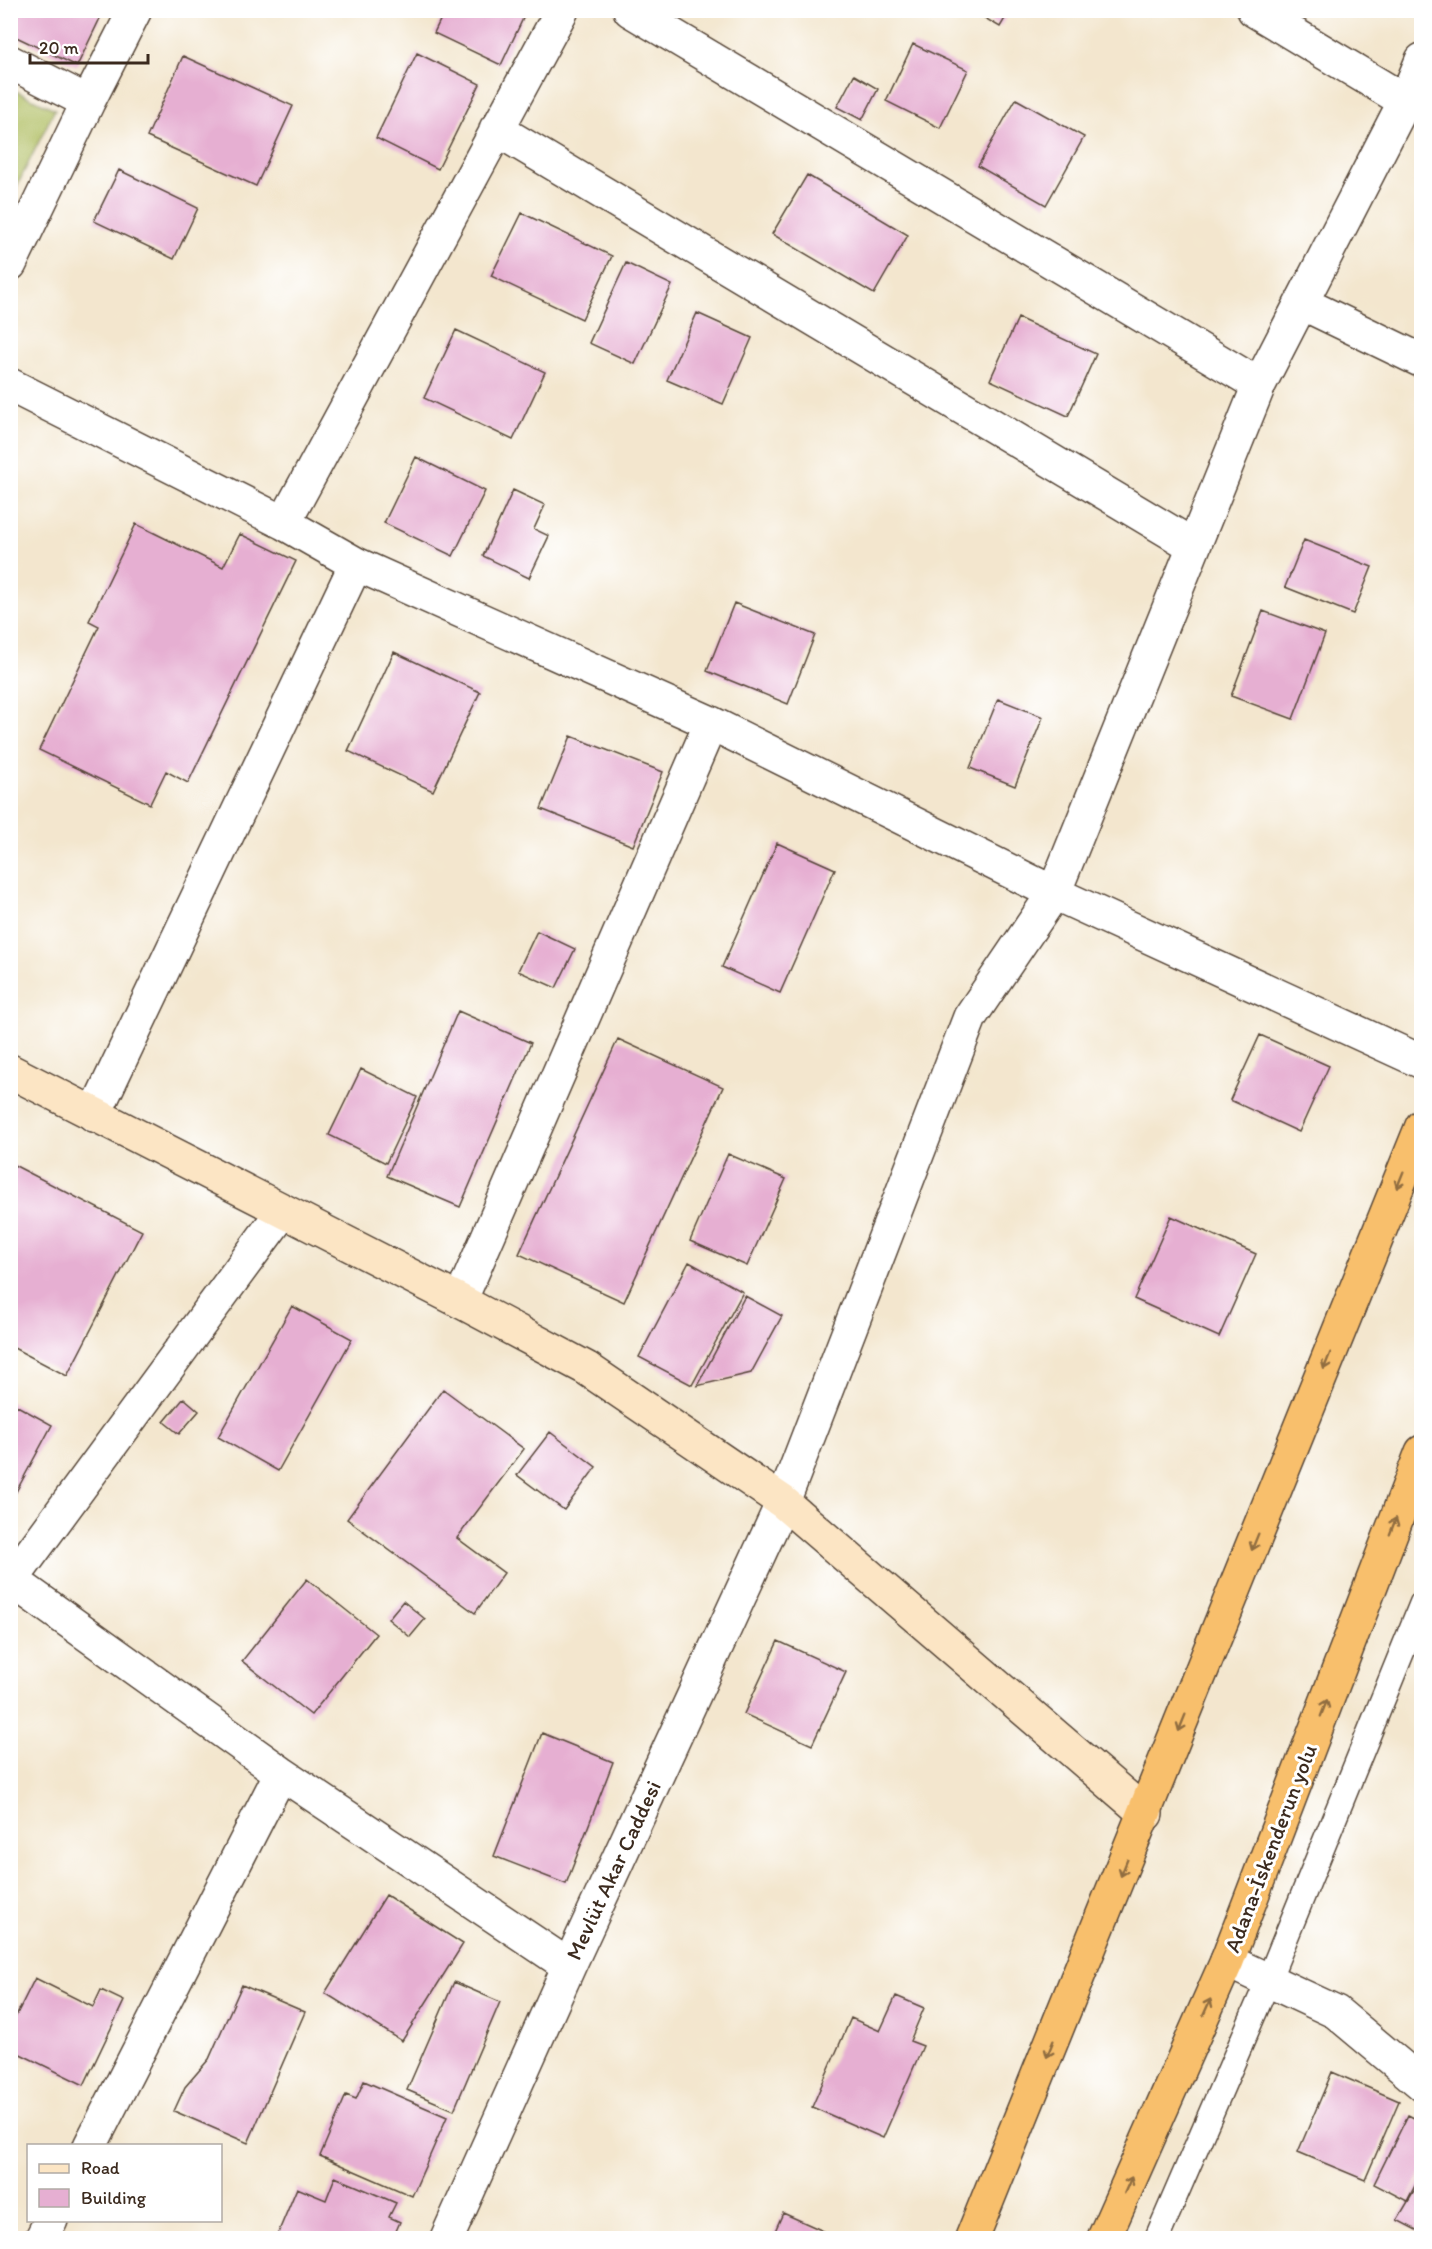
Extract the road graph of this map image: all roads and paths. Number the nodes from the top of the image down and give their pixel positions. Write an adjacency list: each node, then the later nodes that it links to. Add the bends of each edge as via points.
1 (135, 10): 8 (street)
2 (562, 10): 9 (street)
3 (630, 10): 14 (street)
4 (1254, 10): 7 (street)
5 (1422, 60): 7 (street, Mevlüt Akar Caddesi)
6 (10, 62): 8 (street)
7 (1405, 101): 11 (street, Mevlüt Akar Caddesi)
8 (88, 102): 10 (street)
9 (496, 129): 15 (street); 16 (street)
10 (10, 264)
11 (1302, 303): 12 (street); 14 (street, Mevlüt Akar Caddesi)
12 (1422, 361)
13 (10, 385): 15 (street)
14 (1259, 385): 16 (street, Mevlüt Akar Caddesi)
15 (284, 523): 17 (street)
16 (1194, 546): 19 (street, Mevlüt Akar Caddesi)
17 (356, 564): 18 (street); 22 (street)
18 (711, 723): 19 (street); 25 (street)
19 (1054, 893): 20 (street); 27 (street, Mevlüt Akar Caddesi, via 970,1017)
20 (1422, 1062)
21 (10, 1071): 22 (street)
22 (94, 1116): 24 (street)
23 (1422, 1126): 31 (highway, one-way to 31)
24 (283, 1211): 25 (street); 28 (street)
25 (460, 1301): 27 (street, via 586,1368)
26 (1422, 1452): 32 (highway, Adana-İskenderun yolu, one-way to 26)
27 (783, 1502): 31 (street); 33 (street, Mevlüt Akar Caddesi)
28 (11, 1581): 30 (street)
29 (1422, 1603): 34 (lane)
30 (281, 1773): 33 (street); 36 (street)
31 (1146, 1814): 40 (highway, one-way to 40)
32 (1227, 1961): 34 (street); 41 (highway, Adana-İskenderun yolu, one-way to 32)
33 (569, 1966): 39 (street, Mevlüt Akar Caddesi)
34 (1268, 1980): 35 (street, via 1336,2012); 42 (lane)
35 (1422, 2084)
36 (91, 2144)
37 (50, 2222): 38 (street)
38 (42, 2238)
39 (447, 2238)
40 (972, 2238)
41 (1104, 2238)
42 (1158, 2238)

